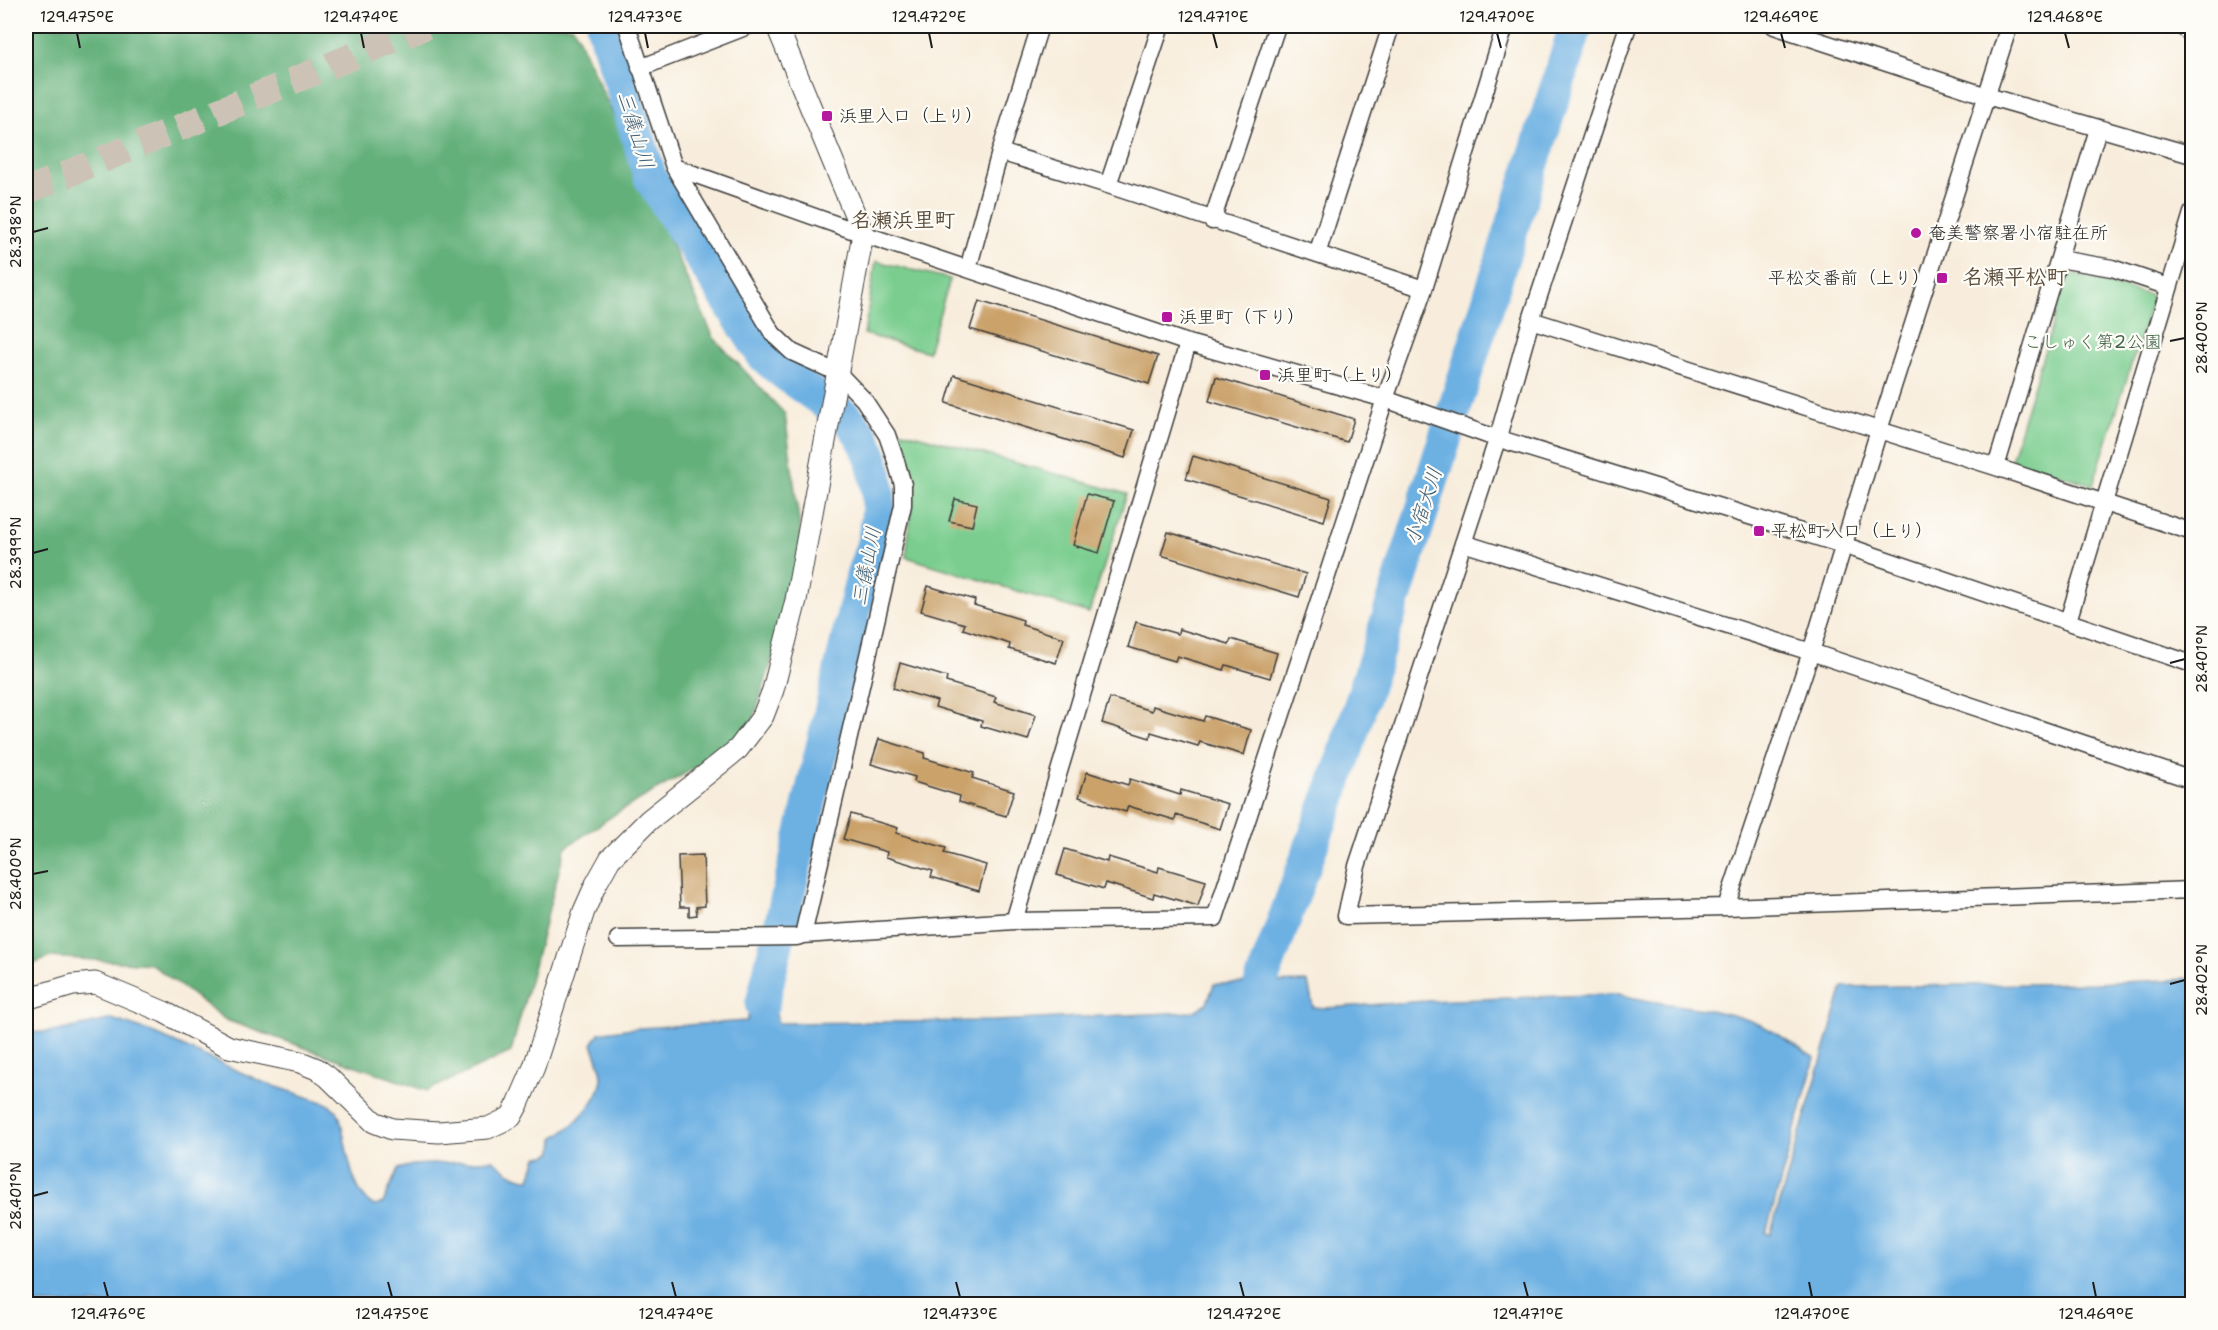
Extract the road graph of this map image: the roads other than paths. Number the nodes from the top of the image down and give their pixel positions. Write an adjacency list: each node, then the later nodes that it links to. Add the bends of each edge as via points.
1 (627, 26): 12 (street)
2 (748, 26): 12 (street)
3 (777, 26): 21 (street)
4 (1040, 26): 15 (street)
5 (1161, 26): 18 (street)
6 (1276, 26): 20 (street)
7 (1391, 26): 22 (street)
8 (1505, 26): 26 (street)
9 (1628, 26): 27 (street)
10 (1774, 26): 13 (street)
11 (2008, 26): 13 (street)
12 (640, 68): 17 (street)
13 (1986, 96): 14 (street); 31 (street)
14 (2098, 129): 16 (street); 23 (street)
15 (1000, 152): 18 (street); 24 (street)
16 (2193, 155)
17 (674, 167): 21 (street); 29 (street, via 773,334 792,352)
18 (1108, 185): 20 (street)
19 (2193, 213): 25 (street)
20 (1212, 220): 22 (street)
21 (863, 234): 24 (street); 29 (street)
22 (1317, 254): 26 (street)
23 (2059, 259): 25 (street, via 2112,268); 33 (street)
24 (968, 269): 28 (street)
25 (2169, 287): 34 (street)
26 (1424, 290): 30 (street)
27 (1531, 320): 31 (street); 32 (street)
28 (1188, 344): 30 (street); 44 (street)
29 (837, 377): 45 (street, via 864,400 886,435 903,485 903,505); 47 (street, via 796,600 763,716 738,749 649,820 610,859 584,911 534,1067 511,1117 488,1128 439,1132 392,1129 374,1122 317,1069 229,1047 164,1012 95,983 73,985)
30 (1392, 402): 32 (street); 44 (street, via 1215,918)
31 (1879, 430): 33 (street); 37 (street)
32 (1493, 436): 36 (street); 37 (street)
33 (1996, 467): 34 (street)
34 (2105, 504): 35 (street); 38 (street)
35 (2193, 532)
36 (1463, 543): 39 (street); 43 (street, via 1357,866 1346,916)
37 (1843, 545): 38 (street); 39 (street)
38 (2068, 621): 40 (street)
39 (1811, 652): 41 (street); 43 (street)
40 (2193, 664)
41 (2193, 780)
42 (2193, 890): 43 (street)
43 (1726, 907)
44 (1014, 921): 45 (street)
45 (800, 936): 46 (street)
46 (618, 939)
47 (26, 999)

